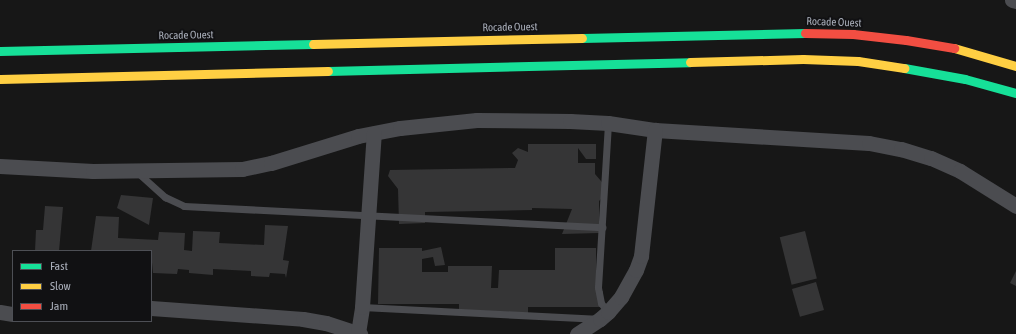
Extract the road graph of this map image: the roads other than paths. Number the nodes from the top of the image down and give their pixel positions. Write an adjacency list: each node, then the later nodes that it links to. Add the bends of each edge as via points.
1 (1012, 0): 2 (street)
2 (1016, 1)
3 (0, 51): 4 (highway, Rocade Ouest, via 807,33 853,34 906,40 958,49)
4 (1016, 66)
5 (0, 78): 6 (highway, via 803,59 858,61 916,69)
6 (1016, 93)
7 (608, 122): 8 (street); 9 (street, via 477,120 424,124); 14 (lane)
8 (655, 130): 12 (street, via 869,143 901,149 931,158 960,171); 19 (street, via 641,256 629,284)
9 (374, 133): 11 (street, via 250,167); 13 (street)
10 (0, 166): 11 (street)
11 (137, 172): 13 (lane, via 165,197 184,206)
12 (1016, 206)
13 (369, 214): 14 (lane); 15 (street)
14 (602, 227): 19 (lane, via 598,288)
15 (362, 307): 19 (lane); 20 (street)
16 (152, 308): 20 (street, via 303,318)
17 (0, 312): 18 (street)
18 (12, 314)
19 (604, 316): 21 (street)
20 (359, 334)
21 (577, 334)

